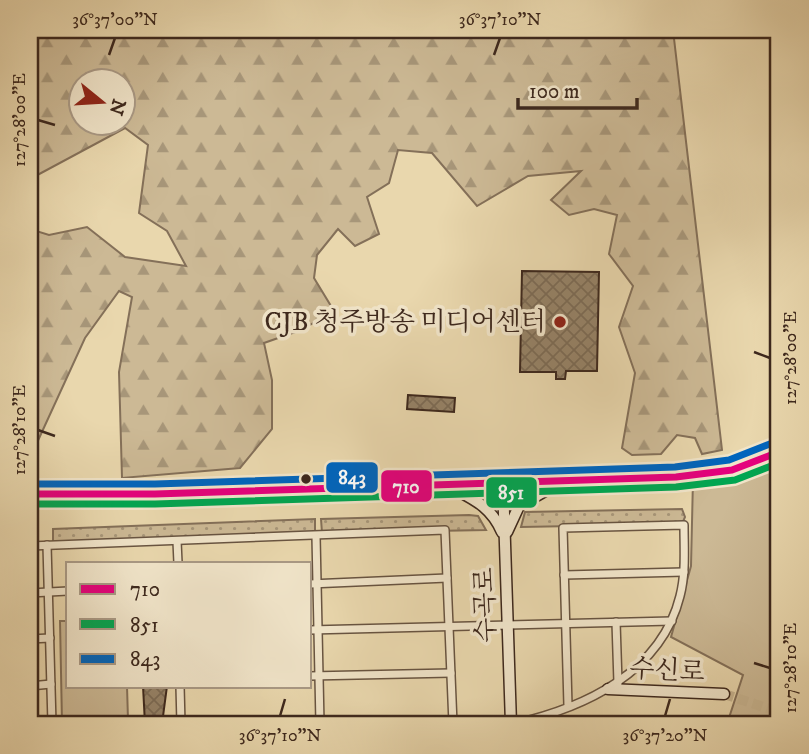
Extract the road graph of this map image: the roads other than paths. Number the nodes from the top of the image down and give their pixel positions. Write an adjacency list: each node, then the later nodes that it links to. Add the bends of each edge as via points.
1 (779, 452): 2 (main road, via 732,470 705,474)
2 (561, 481): 3 (main road); 7 (main road, via 519,506)
3 (503, 484): 4 (main road); 7 (main road, 수곡로)
4 (447, 485): 5 (main road); 7 (main road, via 487,507)
5 (30, 494)
6 (316, 536): 8 (street); 14 (street, via 445,530); 15 (street)
7 (505, 539): 22 (main road, 수곡로)
8 (177, 541): 9 (street); 11 (street)
9 (47, 545): 10 (street); 17 (street)
10 (30, 546)
11 (177, 562)
12 (684, 572): 13 (street); 13 (street, via 684,526 563,528); 19 (street)
13 (565, 575): 20 (street)
14 (447, 578): 15 (street); 23 (street)
15 (314, 584): 25 (street)
16 (66, 591): 17 (street)
17 (49, 592): 18 (street); 26 (street)
18 (30, 593)
19 (672, 621): 21 (street); 31 (street, via 654,649)
20 (566, 622): 21 (street); 22 (street); 37 (street)
21 (616, 622): 31 (street)
22 (508, 623): 23 (street); 42 (main road, 수곡로)
23 (449, 625): 25 (street); 28 (street)
24 (312, 630): 25 (street)
25 (319, 630): 30 (street)
26 (50, 638): 27 (street); 32 (street)
27 (30, 639)
28 (451, 673): 30 (street); 41 (street)
29 (312, 676): 30 (street)
30 (319, 676): 40 (street)
31 (618, 683): 35 (street)
32 (51, 684): 33 (street); 38 (street)
33 (30, 685)
34 (180, 688): 39 (street)
35 (608, 689): 36 (main road, 수신로); 37 (street)
36 (724, 694)
37 (568, 706): 42 (street)
38 (52, 724)
39 (181, 724)
40 (320, 724)
41 (453, 724)
42 (512, 724)

